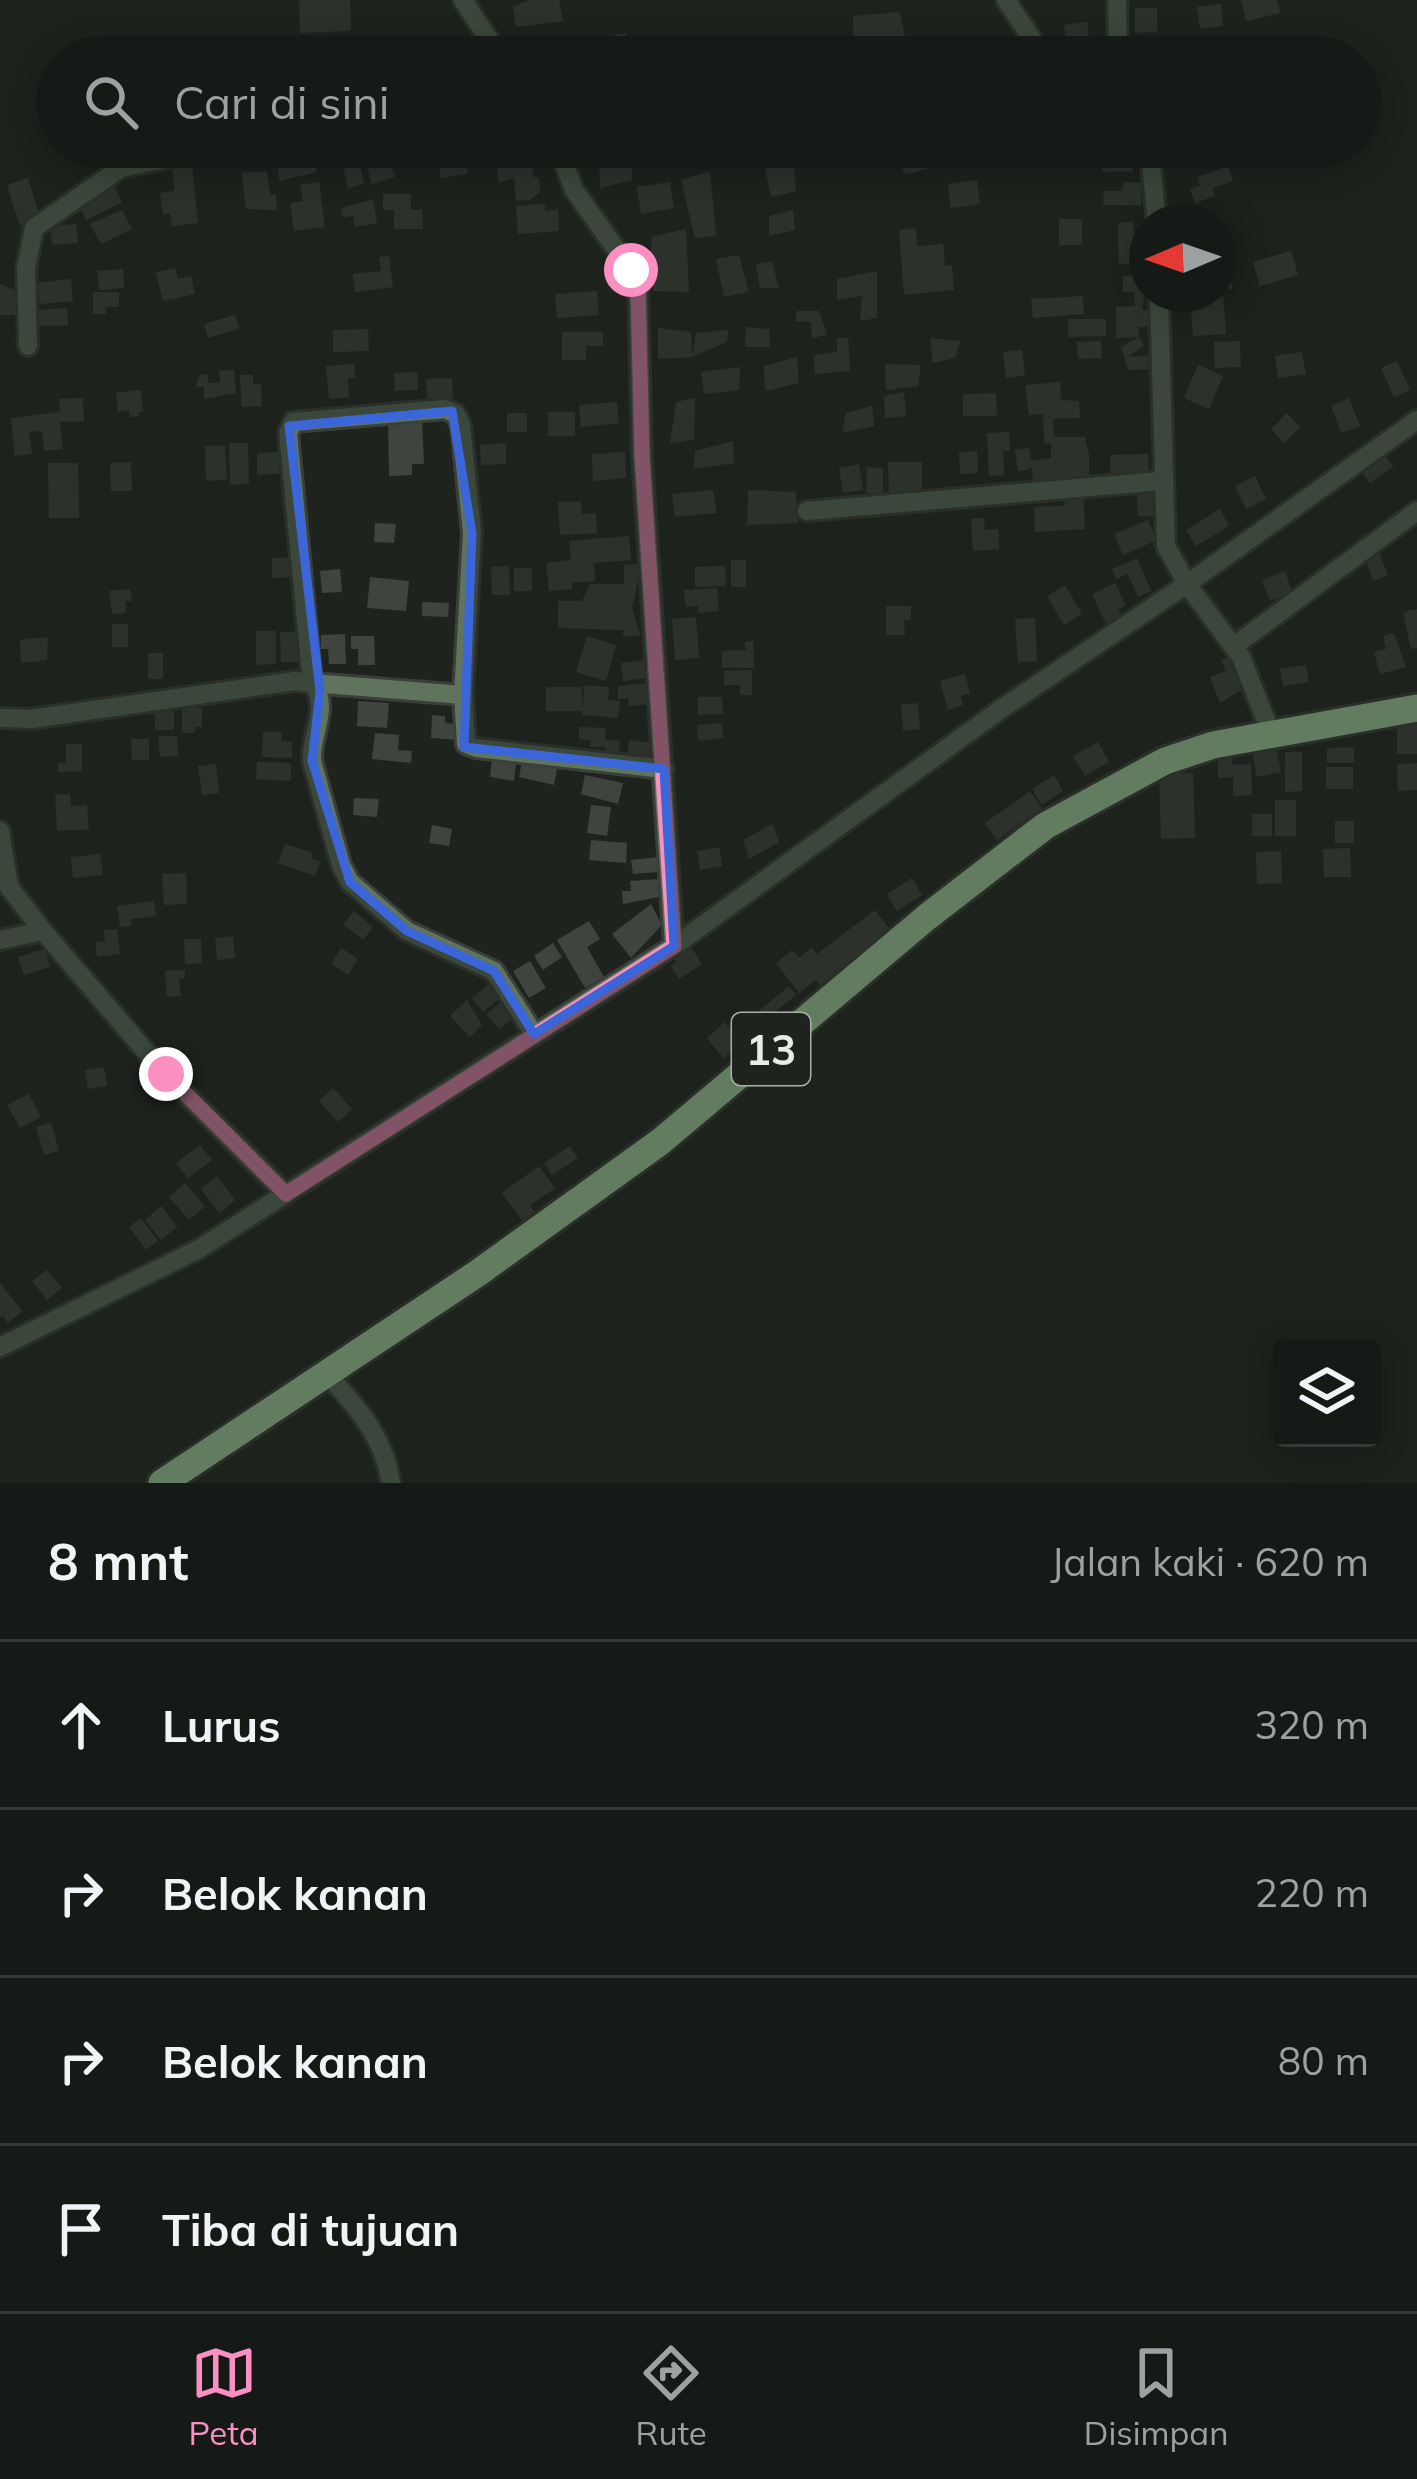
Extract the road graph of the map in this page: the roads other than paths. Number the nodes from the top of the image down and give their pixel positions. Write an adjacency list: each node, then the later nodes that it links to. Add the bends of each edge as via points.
1 (463, 0): 4 (street)
2 (1006, 0): 5 (street)
3 (1117, 0): 6 (street)
4 (486, 36)
5 (1030, 36)
6 (1118, 36)
7 (122, 168): 12 (street, via 34,228)
8 (566, 168): 24 (street, via 638,289)
9 (1152, 168): 10 (street)
10 (1155, 204)
11 (1159, 312): 14 (street)
12 (28, 346)
13 (1417, 420): 17 (street)
14 (1161, 481): 15 (street); 17 (street, via 1166,546)
15 (807, 511)
16 (1417, 511): 18 (street)
17 (1187, 584): 18 (street); 28 (street)
18 (1234, 646): 23 (street)
19 (312, 683): 20 (street); 20 (street, via 289,426 445,410 461,425 472,533); 22 (street); 29 (street, via 320,699 312,761 350,882 407,931 494,971)
20 (463, 695): 24 (street, via 471,747)
21 (1417, 708): 23 (highway, 13)
22 (0, 718)
23 (1270, 731): 32 (highway, 13, via 1165,761 1045,826 661,1142)
24 (664, 769): 28 (street)
25 (0, 831): 26 (street, via 9,886)
26 (43, 931): 27 (street); 30 (street, via 157,1064)
27 (0, 940)
28 (674, 946): 29 (street)
29 (534, 1034): 30 (street)
30 (286, 1194): 31 (street, via 199,1249)
31 (0, 1347)
32 (326, 1372): 33 (highway, 13); 34 (street, via 383,1445)
33 (163, 1483)
34 (391, 1483)

